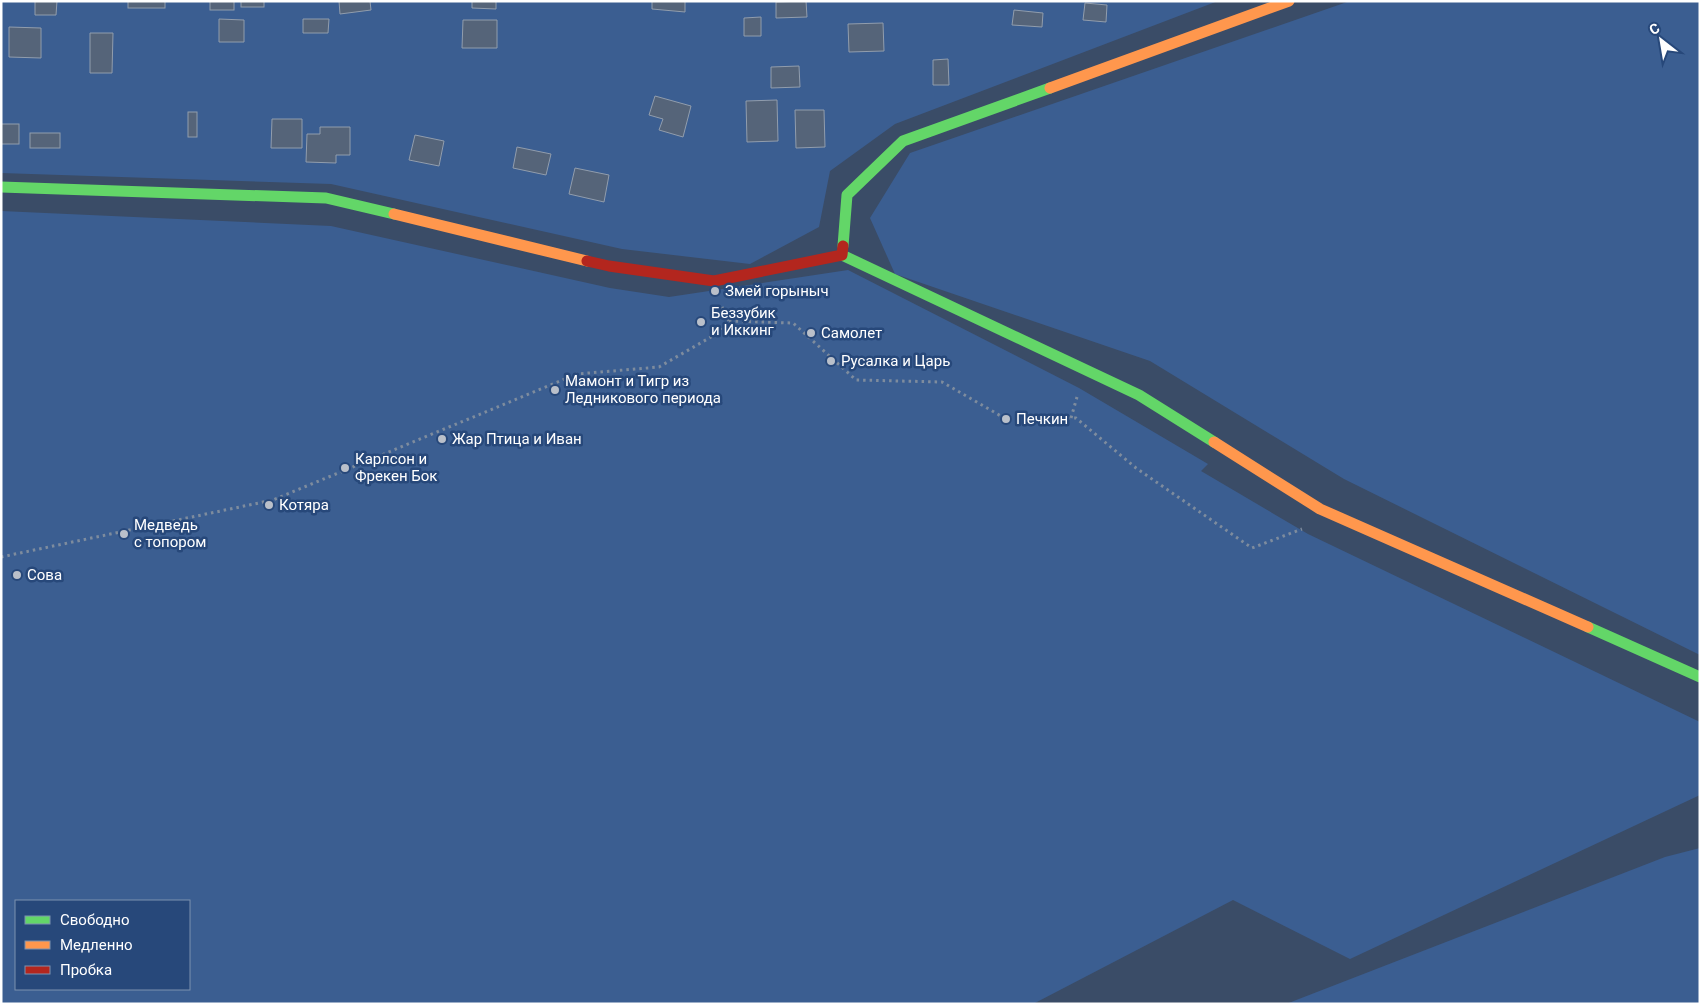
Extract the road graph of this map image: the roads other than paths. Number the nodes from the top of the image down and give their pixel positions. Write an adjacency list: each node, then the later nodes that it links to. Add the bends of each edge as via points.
1 (1289, 1): 3 (street, via 902,141 848,195)
2 (1, 187): 3 (street, via 326,198 609,266 714,281)
3 (842, 255): 4 (street, via 1139,395 1320,510)
4 (1700, 677)

